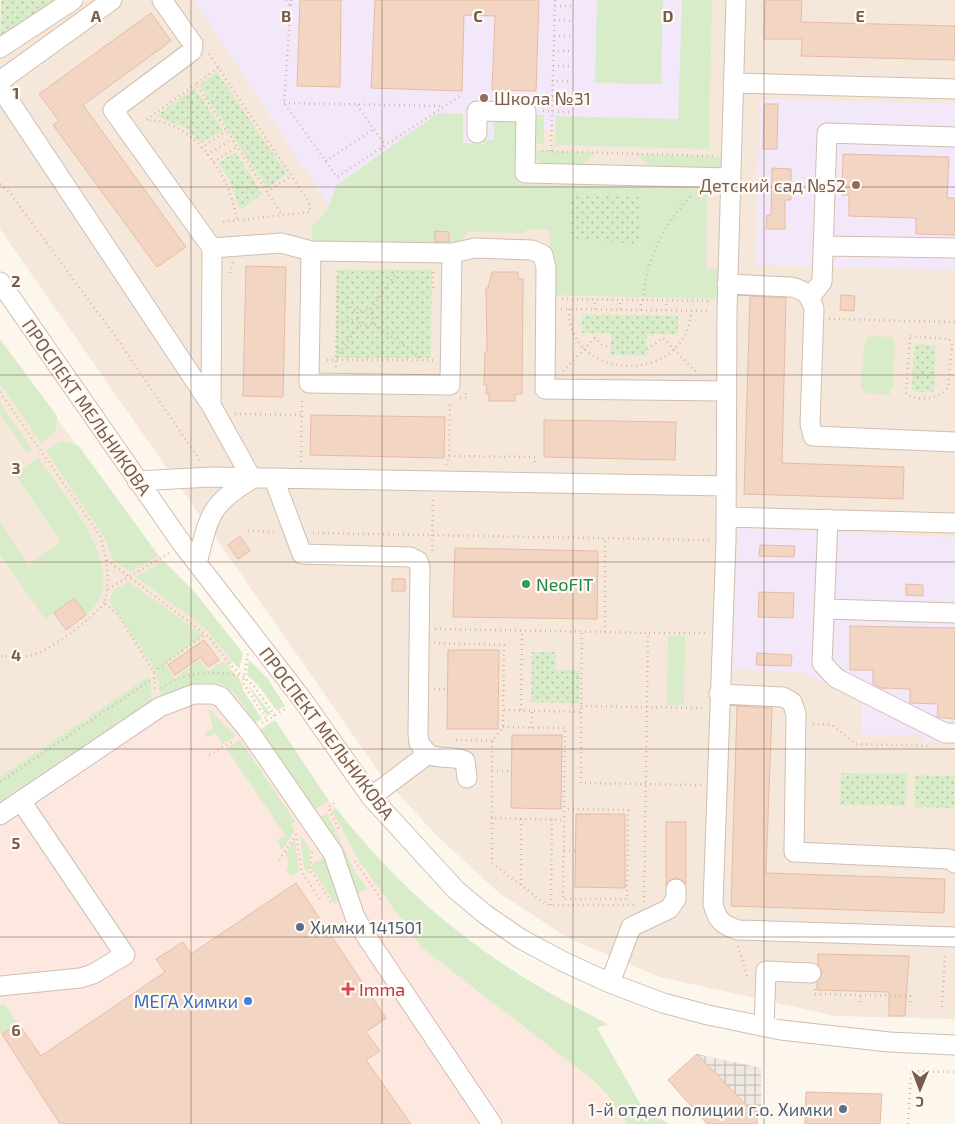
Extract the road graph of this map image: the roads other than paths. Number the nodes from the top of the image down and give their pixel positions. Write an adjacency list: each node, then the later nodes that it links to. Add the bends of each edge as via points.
1 (73, 0): 5 (street)
2 (112, 0): 6 (street)
3 (162, 0): 14 (street, via 193,44 192,51 113,110)
4 (736, 0): 7 (street)
5 (0, 48)
6 (0, 81)
7 (733, 83): 9 (street); 12 (street)
8 (0, 86): 22 (street)
9 (955, 89)
10 (477, 133): 12 (street, via 477,111 526,112 524,173)
11 (955, 137): 13 (street, via 827,133)
12 (730, 178): 20 (street)
13 (824, 246): 15 (street); 19 (street, via 822,282)
14 (212, 248): 16 (street, via 280,243); 22 (street)
15 (955, 248)
16 (311, 251): 17 (street); 17 (street, via 309,383 450,385)
17 (452, 253): 21 (street, via 475,248 538,252 545,261 545,389)
18 (0, 282): 26 (street, ПРОСПЕКТ МЕЛЬНИКОВА)
19 (810, 296): 20 (street, via 791,287); 23 (street, via 814,318 810,424 813,436)
20 (727, 299): 21 (street)
21 (719, 391): 27 (street)
22 (211, 405): 24 (street)
23 (955, 442)
24 (252, 478): 25 (street); 26 (street, via 211,476); 31 (street, via 224,498 209,515)
25 (274, 479): 27 (street); 36 (street, via 302,554 410,557 418,560 418,734 419,743)
26 (137, 481): 31 (street, ПРОСПЕКТ МЕЛЬНИКОВА)
27 (726, 486): 28 (street)
28 (726, 517): 29 (street); 34 (street)
29 (828, 519): 30 (street); 32 (street)
30 (955, 522)
31 (197, 563): 38 (street, ПРОСПЕКТ МЕЛЬНИКОВА)
32 (826, 609): 33 (street); 35 (street, via 822,663 836,678 944,733)
33 (955, 613)
34 (719, 701): 41 (street, via 783,697 792,702 796,723 794,852 949,859); 43 (street, via 713,904 717,918 733,929)
35 (955, 733)
36 (428, 754): 37 (street, via 465,761); 38 (street)
37 (467, 778)
38 (371, 797): 45 (street, ПРОСПЕКТ МЕЛЬНИКОВА, via 456,890 486,915 530,943)
39 (21, 801): 40 (street); 46 (street, via 124,955 80,978); 49 (street, via 160,707 204,692 221,697 249,731 333,853 364,933)
40 (0, 815)
41 (955, 863)
42 (676, 889): 45 (street, via 674,905 631,927)
43 (950, 937)
44 (813, 980): 47 (street, via 766,971)
45 (610, 983): 47 (street, ПРОСПЕКТ МЕЛЬНИКОВА, via 699,1013)
46 (0, 986)
47 (764, 1027): 48 (street, ПРОСПЕКТ МЕЛЬНИКОВА, via 889,1042)
48 (955, 1045)
49 (496, 1124)

